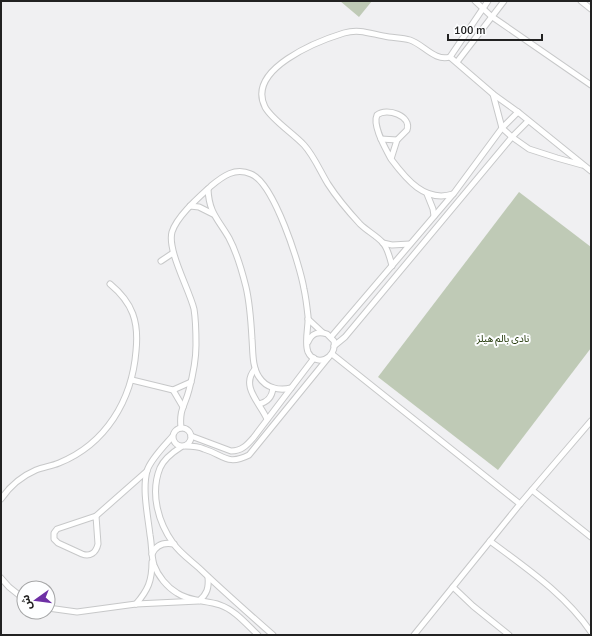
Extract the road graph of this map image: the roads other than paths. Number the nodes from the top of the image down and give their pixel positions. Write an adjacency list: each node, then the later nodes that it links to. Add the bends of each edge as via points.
1 (475, 1): 5 (street)
2 (488, 1): 5 (street)
3 (504, 1): 7 (street)
4 (581, 1): 6 (street)
5 (483, 8): 7 (street); 8 (street)
6 (591, 9)
7 (491, 16): 9 (street); 10 (street)
8 (450, 57): 9 (street); 27 (street, via 439,57 410,40 369,32 352,32 317,42 300,51 283,62 264,83 262,100 266,108 305,147 337,198)
9 (457, 62): 11 (street)
10 (591, 85)
11 (493, 94): 12 (street); 14 (street)
12 (518, 112): 13 (street); 14 (street)
13 (528, 120): 15 (street); 19 (street)
14 (502, 128): 15 (street); 22 (street)
15 (512, 137): 19 (street, via 530,149); 37 (street, via 345,337)
16 (381, 140): 17 (street); 17 (street, via 376,118 380,113 389,112 403,118 408,124 407,130); 18 (street)
17 (397, 140): 18 (street)
18 (391, 159): 23 (street, via 401,173)
19 (584, 165): 20 (street)
20 (591, 171)
21 (208, 189): 24 (street); 25 (street); 33 (street, via 234,171 243,171 260,179 287,233 304,288)
22 (454, 193): 23 (street, via 440,197); 26 (street)
23 (427, 194): 26 (street)
24 (190, 206): 25 (street, via 199,207); 29 (street, via 172,232)
25 (213, 214): 40 (street, via 229,239 239,263 251,315)
26 (434, 216): 28 (street)
27 (383, 243): 28 (street); 31 (street)
28 (410, 244): 31 (street)
29 (173, 253): 30 (street); 42 (street, via 194,310 196,355)
30 (161, 261)
31 (392, 266): 35 (street)
32 (110, 284): 41 (street, via 126,300 136,321 137,350)
33 (308, 319): 34 (street); 36 (street)
34 (322, 332): 35 (street); 36 (street, via 313,334)
35 (331, 337): 37 (street)
36 (308, 342): 39 (street, via 308,351)
37 (334, 346): 38 (street)
38 (330, 356): 39 (street, via 319,360); 53 (street, via 249,455 242,459 227,459 205,449); 57 (street)
39 (314, 358): 44 (street)
40 (255, 369): 43 (street, via 259,378); 46 (street, via 248,384)
41 (132, 380): 45 (street); 56 (street, via 112,423 94,442 61,462 28,474 11,487)
42 (191, 382): 45 (street); 47 (street)
43 (273, 388): 44 (street); 46 (street, via 270,399)
44 (291, 388): 48 (street)
45 (173, 390): 47 (street)
46 (259, 404): 48 (street)
47 (182, 407): 50 (street)
48 (267, 419): 51 (street, via 248,444 237,451)
49 (591, 421): 55 (street)
50 (182, 428): 51 (street, via 187,429); 52 (street, via 176,429)
51 (191, 436): 53 (street, via 190,442)
52 (172, 437): 53 (street, via 175,444); 54 (street)
53 (183, 446): 61 (street, via 173,452 160,468 156,483 158,516)
54 (147, 471): 58 (street); 62 (street, via 146,507)
55 (532, 490): 57 (street); 59 (street)
56 (1, 499)
57 (520, 504): 60 (street)
58 (96, 516): 58 (street, via 98,544 93,554 82,554 54,539 57,529)
59 (591, 537)
60 (490, 541): 65 (street); 70 (street, via 546,584 568,604)
61 (174, 544): 62 (street, via 163,544); 63 (street)
62 (151, 555): 67 (street, via 154,566 167,586 176,593); 68 (street, via 150,582)
63 (208, 577): 67 (street, via 209,587); 72 (street)
64 (1, 578): 66 (street)
65 (453, 587): 73 (street); 74 (street)
66 (16, 592)
67 (198, 601): 68 (street); 71 (street, via 222,605)
68 (136, 604): 69 (street, via 77,612)
69 (56, 609)
70 (591, 632)
71 (258, 635)
72 (273, 635)
73 (414, 635)
74 (509, 635)

